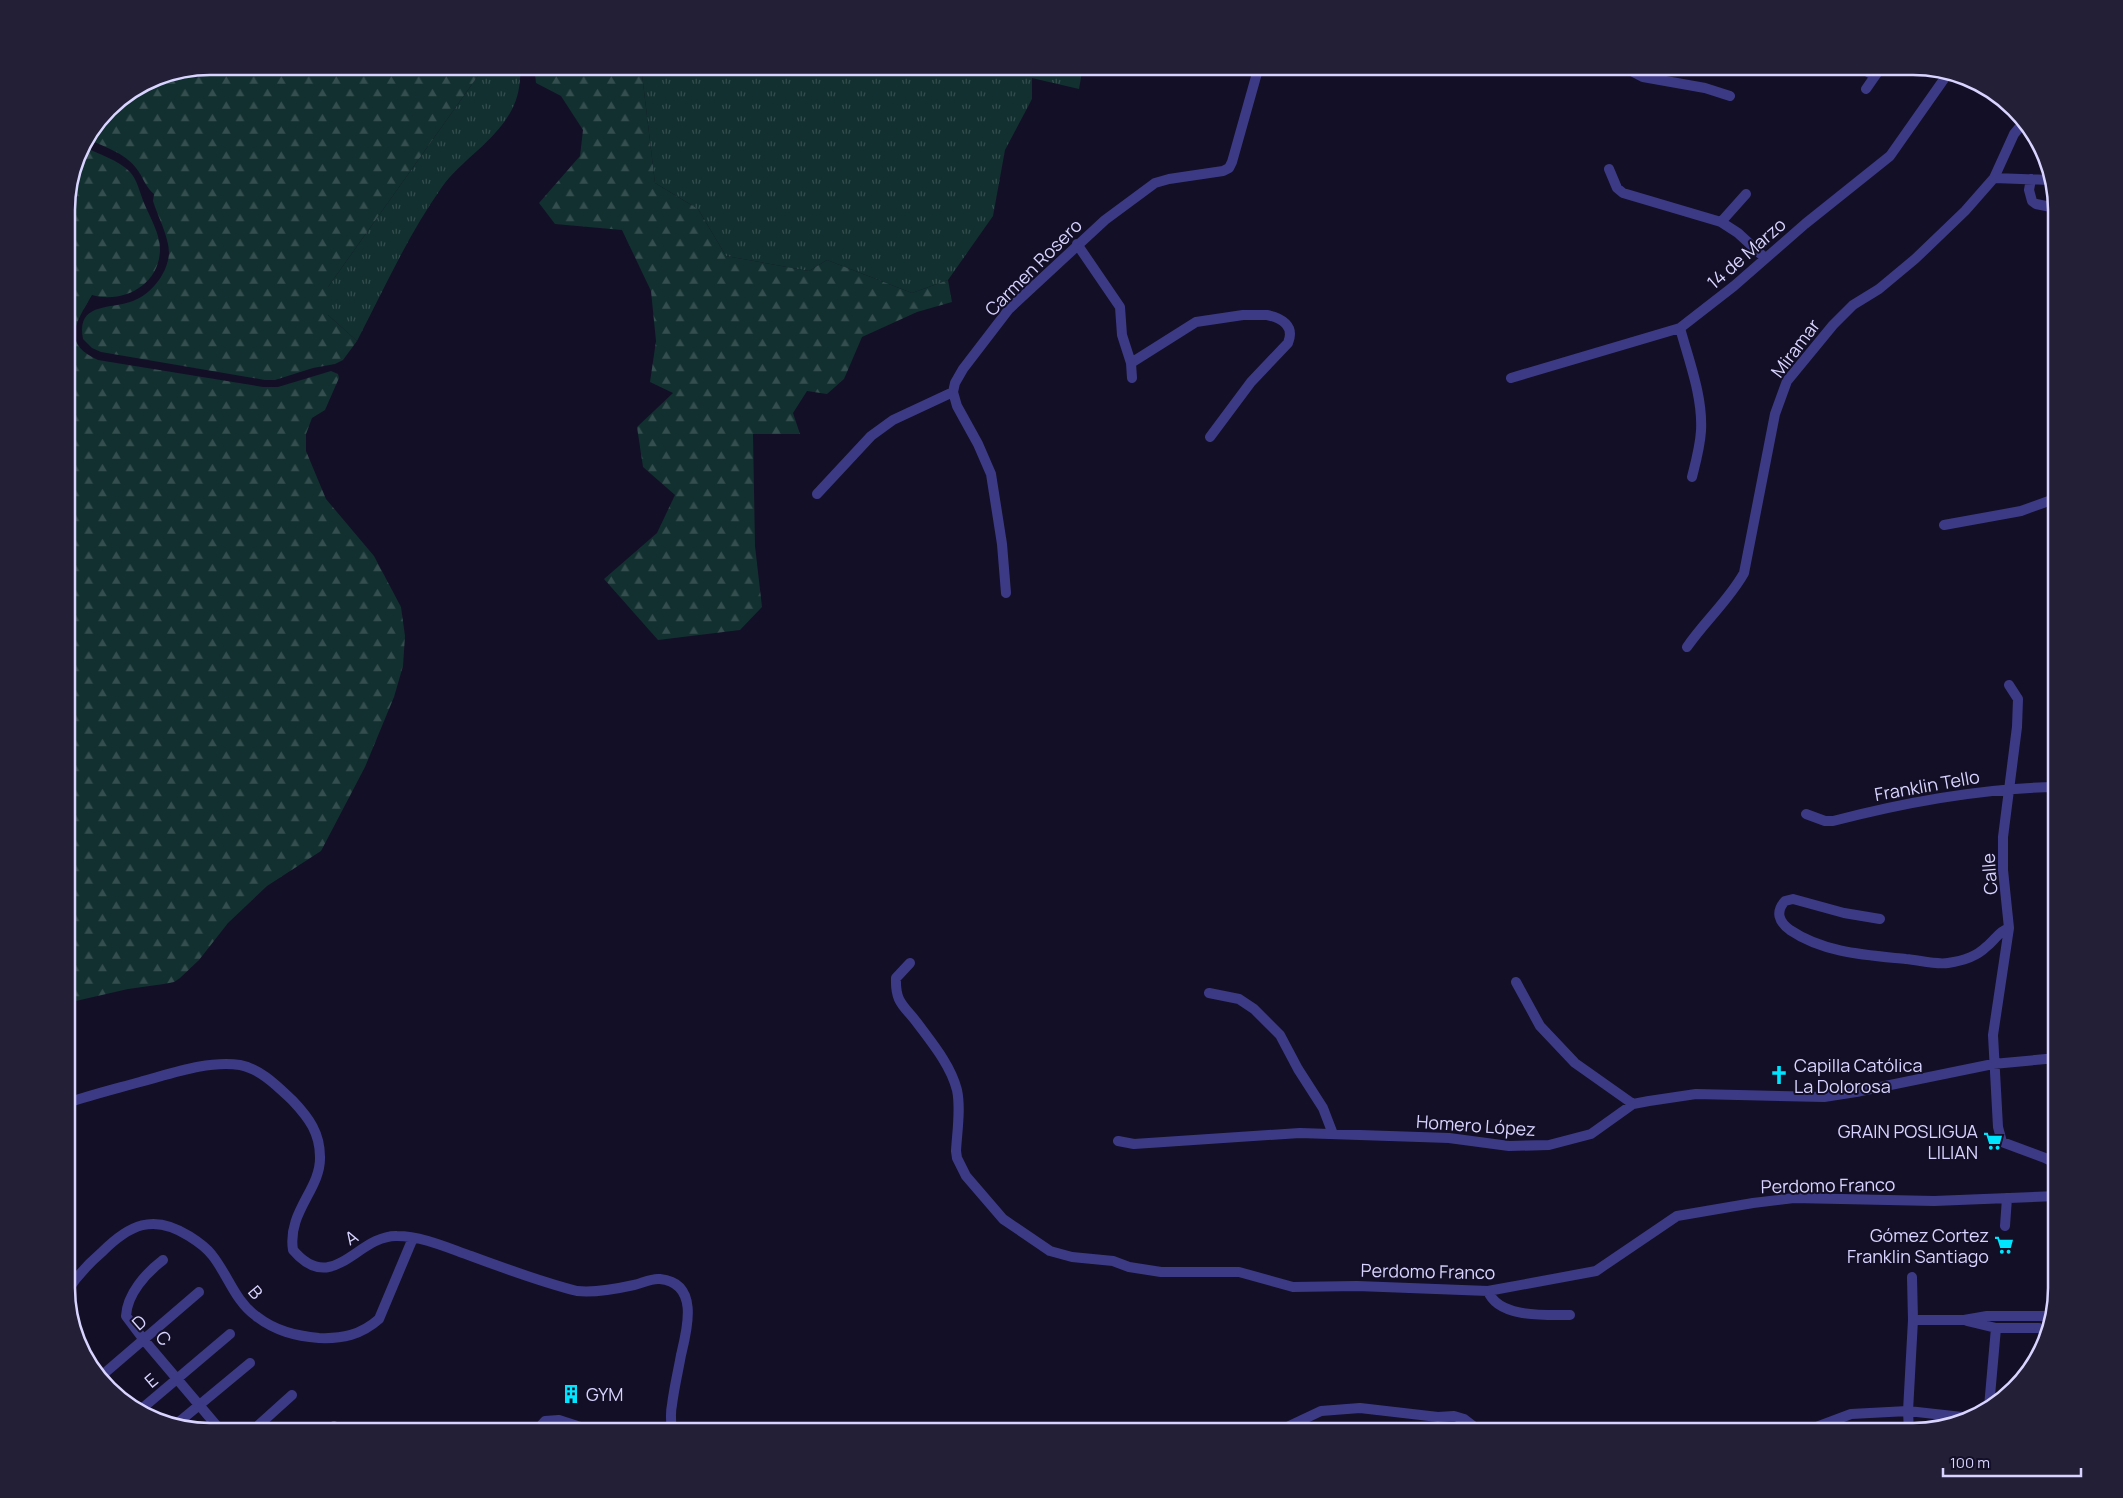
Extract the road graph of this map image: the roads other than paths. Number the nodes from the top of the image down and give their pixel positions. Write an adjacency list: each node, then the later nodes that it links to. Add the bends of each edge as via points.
1 (1257, 75): 15 (street, Carmen Rosero, via 1228,168 1155,183)
2 (1639, 75): 6 (street)
3 (1875, 76): 5 (street)
4 (1944, 79): 16 (street, 14 de Marzo, via 1890,156)
5 (1866, 89)
6 (1730, 96)
7 (2019, 127): 9 (street, Miramar)
8 (1610, 169): 14 (street, via 1617,188 1623,193)
9 (1994, 178): 10 (street); 28 (street, Miramar, via 1915,259 1833,324 1787,381 1775,414 1744,573 1737,586)
10 (2031, 180): 11 (street); 13 (street, via 2032,201)
11 (2044, 180)
12 (1746, 194): 14 (street)
13 (2048, 206)
14 (1721, 222): 16 (street)
15 (1077, 244): 18 (street, via 1120,307 1123,339); 21 (street, Carmen Rosero, via 1009,310 963,369)
16 (1765, 258): 17 (street, 14 de Marzo)
17 (1680, 328): 20 (street, 14 de Marzo); 23 (street, via 1700,412 1699,450)
18 (1131, 363): 19 (street); 22 (street, via 1188,326 1204,320 1267,315 1285,322 1290,328 1288,343 1252,382)
19 (1132, 378)
20 (1511, 378)
21 (953, 392): 24 (street, via 893,420 871,436); 27 (street, via 991,474)
22 (1210, 437)
23 (1692, 477)
24 (817, 494)
25 (2048, 501): 26 (street, via 2021,511)
26 (1944, 526)
27 (1006, 593)
28 (1686, 647)
29 (2009, 685): 31 (street, Calle, via 2018,699)
30 (2048, 786): 31 (street, Franklin Tello)
31 (2010, 788): 32 (street, Franklin Tello, via 1884,808 1833,821); 34 (street, Calle, via 2003,838)
32 (1806, 814)
33 (1880, 919): 34 (street, via 1793,900 1784,901 1779,911 1779,919 1784,925 1816,944 1853,953 1946,963 1976,956)
34 (2009, 928): 39 (street, Calle, via 1993,1035)
35 (910, 962): 52 (street, Perdomo Franco, via 896,978 895,989 902,1007 917,1022 949,1069 957,1090 957,1158 966,1176 1003,1219 1050,1250 1072,1257 1113,1261 1161,1272 1239,1272 1293,1287)
36 (1516, 982): 41 (street, via 1540,1026 1576,1063)
37 (1209, 993): 42 (street, via 1239,999 1280,1035 1323,1108)
38 (2048, 1059): 39 (street, Homero López)
39 (1993, 1064): 41 (street, Homero López, via 1824,1097 1696,1094); 44 (street, Calle, via 2002,1142)
40 (75, 1100): 48 (street, A, via 224,1064 242,1066 262,1074 312,1124 319,1142 320,1160 294,1224 292,1245 298,1256 321,1269 336,1266 381,1238)
41 (1633, 1104): 42 (street, Homero López, via 1592,1134 1549,1145 1509,1146 1449,1138)
42 (1333, 1134): 43 (street, Homero López, via 1300,1133 1134,1144)
43 (1118, 1141)
44 (2048, 1160)
45 (2048, 1196): 46 (street, Perdomo Franco)
46 (2006, 1198): 47 (street); 52 (street, Perdomo Franco, via 1934,1201 1794,1198 1677,1216 1596,1271)
47 (2005, 1226)
48 (413, 1238): 51 (street, B, via 378,1319 353,1336 331,1339 277,1330 255,1315 240,1300 212,1254 171,1226 155,1223 137,1225 118,1236); 77 (street, A, via 577,1291 593,1292 653,1279 677,1285 687,1303 689,1324 671,1407)
49 (163, 1260): 61 (street, C, via 144,1276 127,1308 126,1316)
50 (1912, 1277): 56 (street)
51 (75, 1279)
52 (1488, 1291): 54 (street, via 1492,1300 1506,1310)
53 (199, 1292): 61 (street, D)
54 (1570, 1316)
55 (2045, 1316): 57 (street, via 1987,1316)
56 (1913, 1320): 57 (street); 69 (street)
57 (1964, 1320): 58 (street)
58 (1996, 1328): 59 (street); 66 (street)
59 (2039, 1328)
60 (230, 1334): 64 (street, E)
61 (144, 1340): 63 (street, D); 64 (street, C)
62 (250, 1363): 67 (street)
63 (105, 1373)
64 (178, 1379): 67 (street, C); 68 (street, E)
65 (292, 1395): 74 (street)
66 (1990, 1399)
67 (199, 1404): 72 (street); 73 (street, C)
68 (145, 1406)
69 (1908, 1411): 70 (street); 81 (street, via 1850,1414); 82 (street)
70 (1956, 1416)
71 (1438, 1417): 78 (street, via 1360,1408 1321,1411); 79 (street); 80 (street, via 1454,1416)
72 (181, 1419)
73 (215, 1423)
74 (261, 1423)
75 (543, 1423): 76 (street, via 559,1420)
76 (568, 1423)
77 (672, 1423)
78 (1296, 1423)
79 (1440, 1423)
80 (1469, 1423)
81 (1829, 1423)
82 (1909, 1423)

